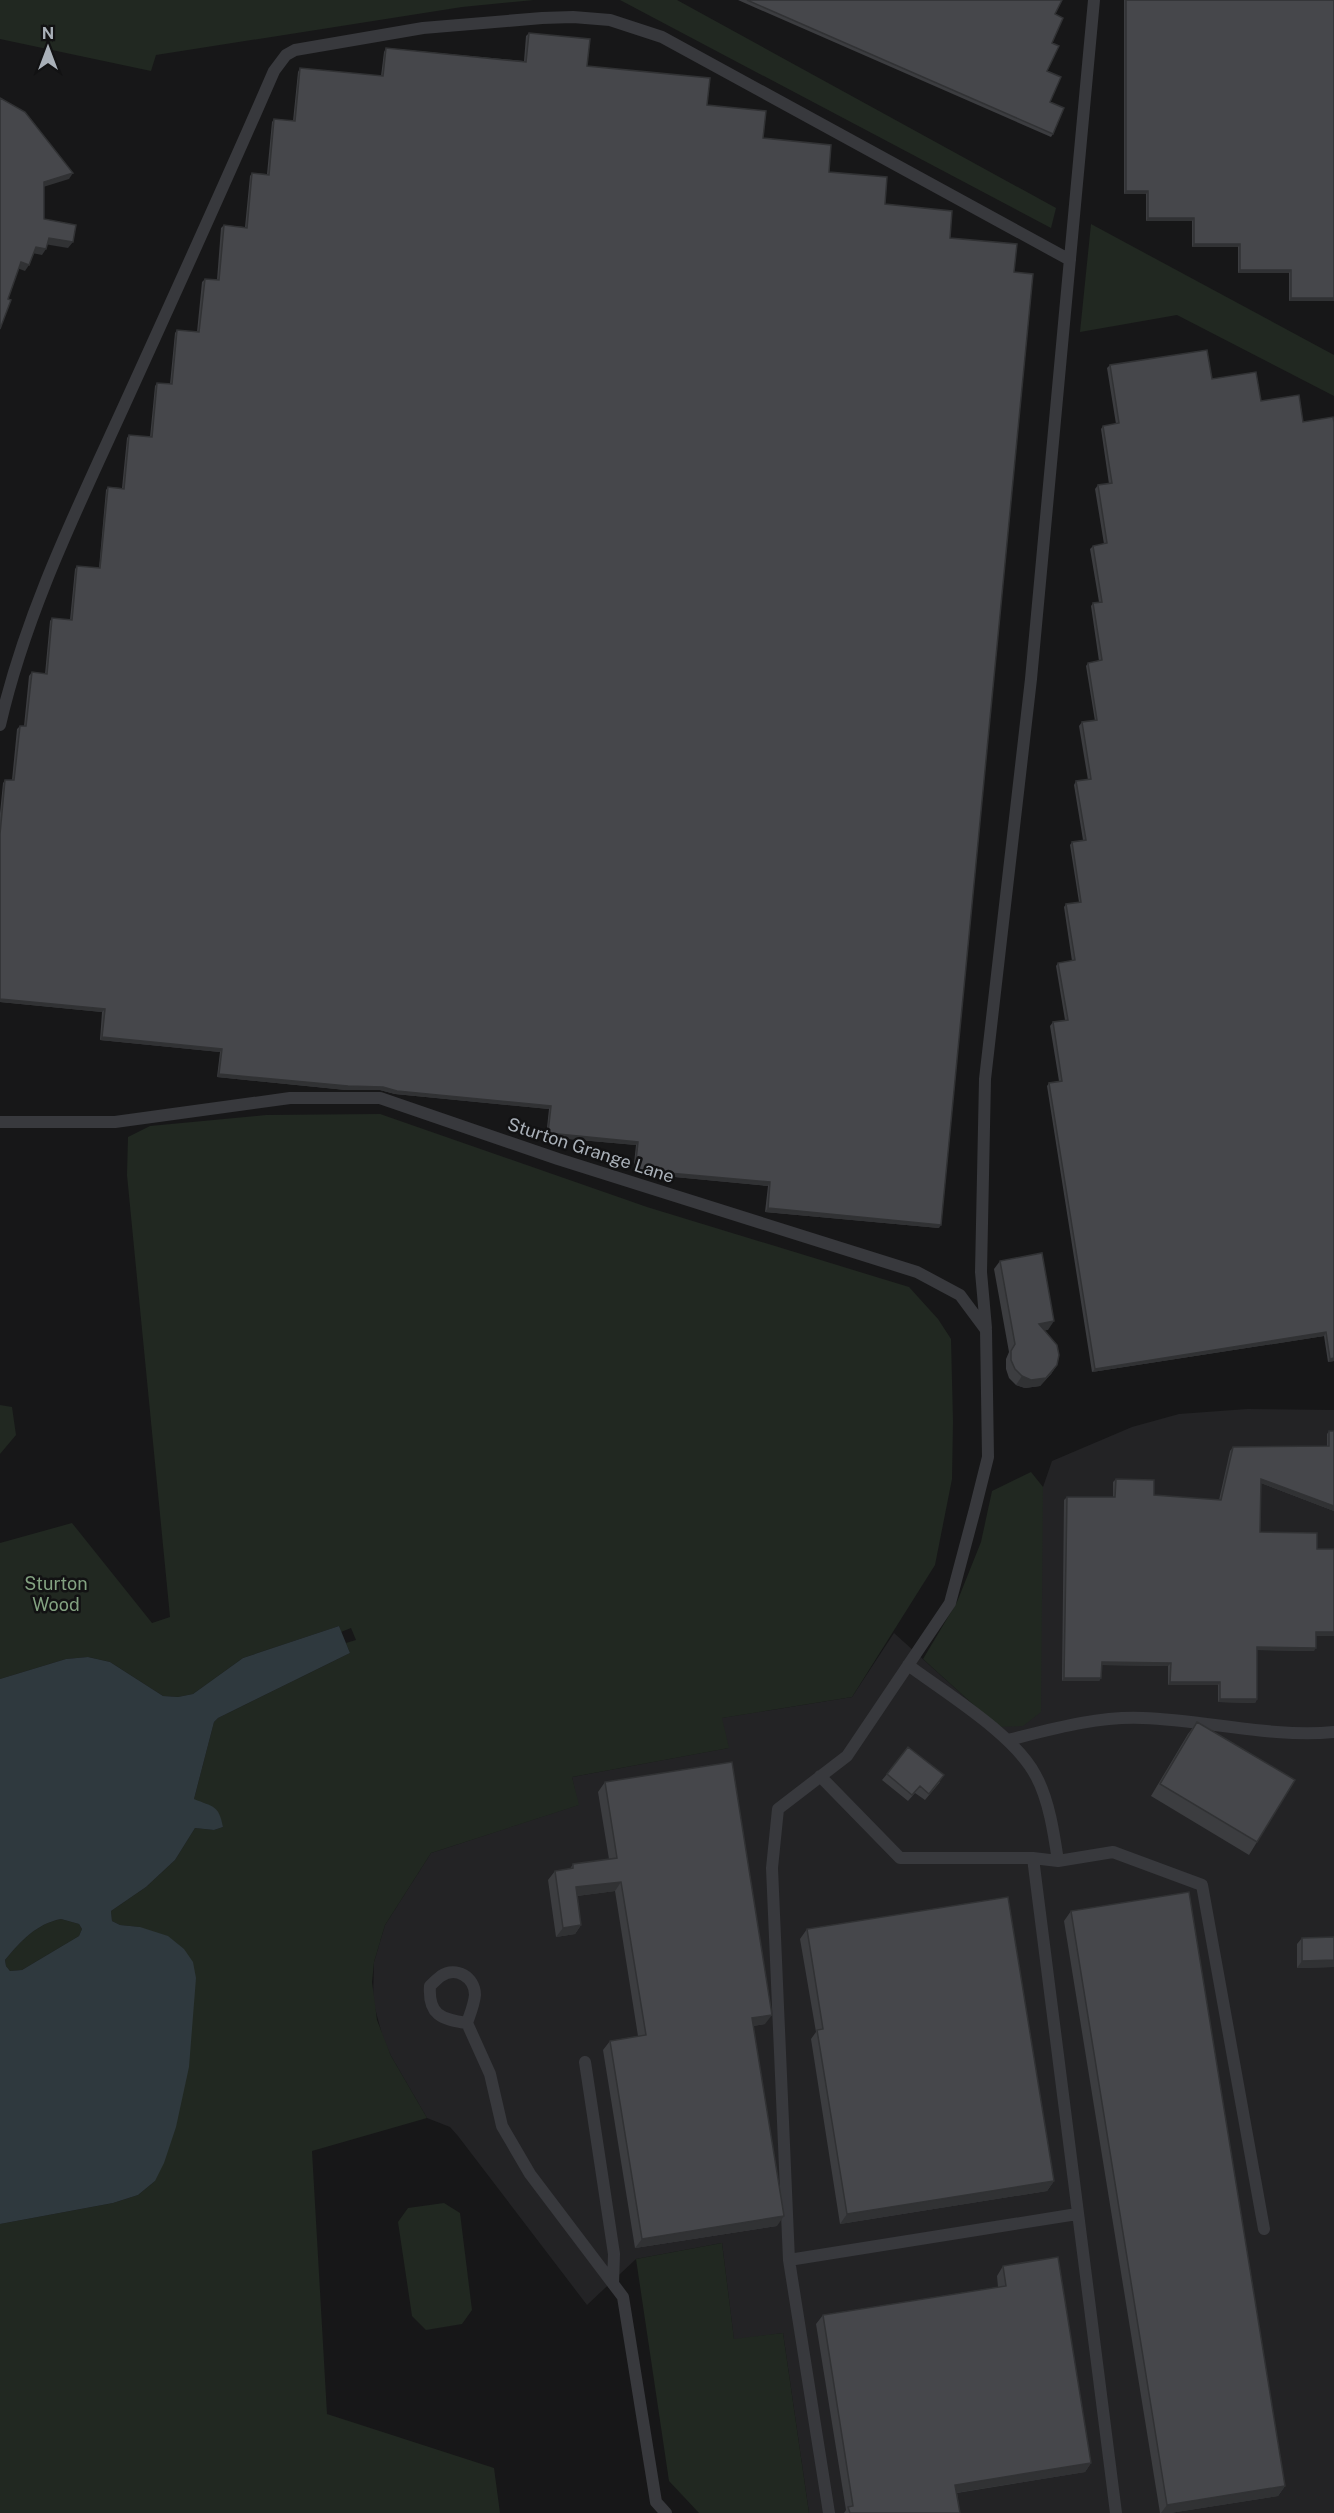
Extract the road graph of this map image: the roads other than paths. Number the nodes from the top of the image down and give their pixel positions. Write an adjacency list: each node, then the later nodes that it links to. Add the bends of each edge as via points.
1 (1094, 0): 2 (lane)
2 (1070, 260): 3 (lane, via 662,37 628,25 591,18 530,19 423,28 295,50 274,71 95,469 29,623); 5 (lane, via 1030,679 985,1079 981,1272)
3 (0, 725)
4 (0, 1122): 5 (lane, Sturton Grange Lane, via 115,1122 290,1098 380,1098 558,1160 917,1272 960,1294)
5 (986, 1330): 6 (lane, via 988,1457 950,1603)
6 (908, 1665): 8 (lane); 9 (lane, via 847,1756)
7 (1334, 1732): 8 (lane, via 1286,1732 1133,1718 1069,1726)
8 (1008, 1740): 11 (lane, via 1037,1777)
9 (820, 1776): 10 (lane, via 900,1858); 16 (lane, via 778,1809 772,1868)
10 (1033, 1858): 11 (lane); 14 (lane)
11 (1058, 1861): 15 (lane, via 1113,1852 1202,1885)
12 (467, 2023): 12 (lane, via 475,1992 470,1979 459,1972 442,1974 430,1986 429,2001 435,2013); 17 (lane, via 490,2074 502,2126 530,2174)
13 (585, 2062): 17 (lane, via 614,2254)
14 (1077, 2214): 16 (lane); 20 (lane)
15 (1264, 2229)
16 (789, 2260): 19 (lane)
17 (613, 2284): 18 (lane, via 623,2297 656,2502)
18 (666, 2513)
19 (829, 2513)
20 (1116, 2513)

